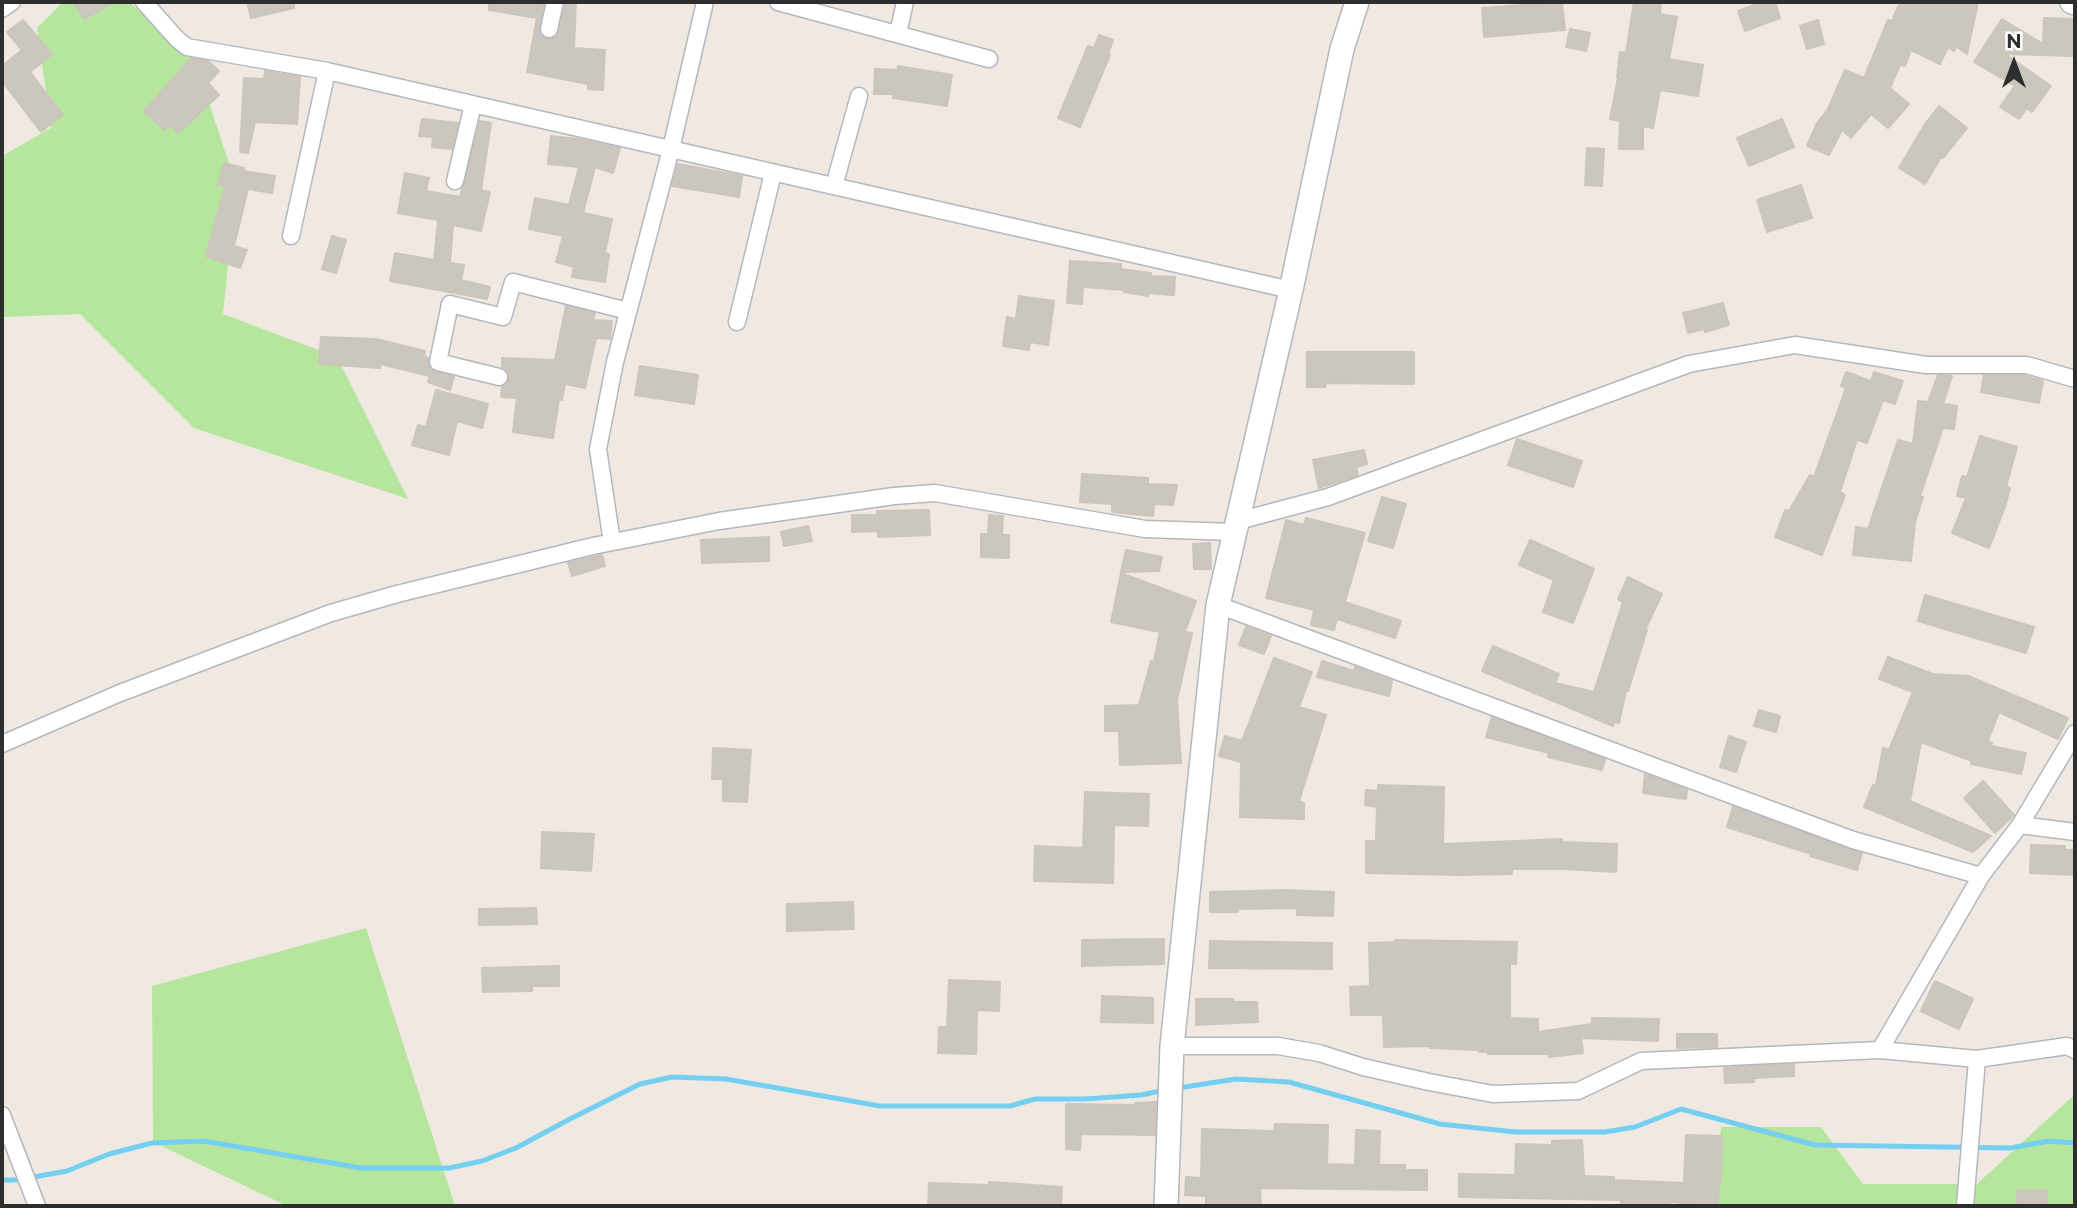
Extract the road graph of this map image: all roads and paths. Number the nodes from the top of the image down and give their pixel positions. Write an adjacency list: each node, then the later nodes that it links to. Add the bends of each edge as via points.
1 (12, 2): 8 (street)
2 (144, 2): 12 (street, via 187,47)
3 (555, 2): 9 (street)
4 (705, 2): 15 (street)
5 (778, 2): 10 (street)
6 (905, 2): 10 (street)
7 (1357, 2): 20 (street, via 1342,50)
8 (2, 9)
9 (549, 29)
10 (898, 34): 11 (street)
11 (989, 59)
12 (327, 71): 14 (street); 19 (street)
13 (859, 96): 18 (street)
14 (473, 104): 15 (street); 17 (street)
15 (671, 149): 16 (street); 21 (street)
16 (774, 173): 18 (street); 22 (street)
17 (455, 181)
18 (834, 186): 20 (street)
19 (291, 236)
20 (1291, 290): 25 (street)
21 (628, 311): 23 (street, via 513,282 503,317 450,304 438,362); 26 (street, via 598,449)
22 (737, 322)
23 (499, 377)
24 (2075, 379): 25 (street, via 2028,365 1926,365 1795,345 1689,364 1328,497)
25 (1236, 526): 26 (street, via 1145,529 935,493 719,521); 27 (street)
26 (612, 542): 29 (street, via 331,613)
27 (1218, 605): 32 (street, via 1853,839); 33 (street)
28 (2075, 733): 30 (street)
29 (2, 744)
30 (2020, 825): 31 (street); 32 (street)
31 (2075, 832)
32 (1981, 876): 34 (street)
33 (1172, 1046): 34 (street, via 1278,1046 1319,1052 1429,1083 1493,1094 1578,1091 1641,1061); 39 (street)
34 (1880, 1050): 36 (street)
35 (2075, 1050): 36 (street, via 2067,1046)
36 (1977, 1059): 40 (street)
37 (2, 1115): 38 (street)
38 (37, 1206)
39 (1166, 1206)
40 (1965, 1206)

